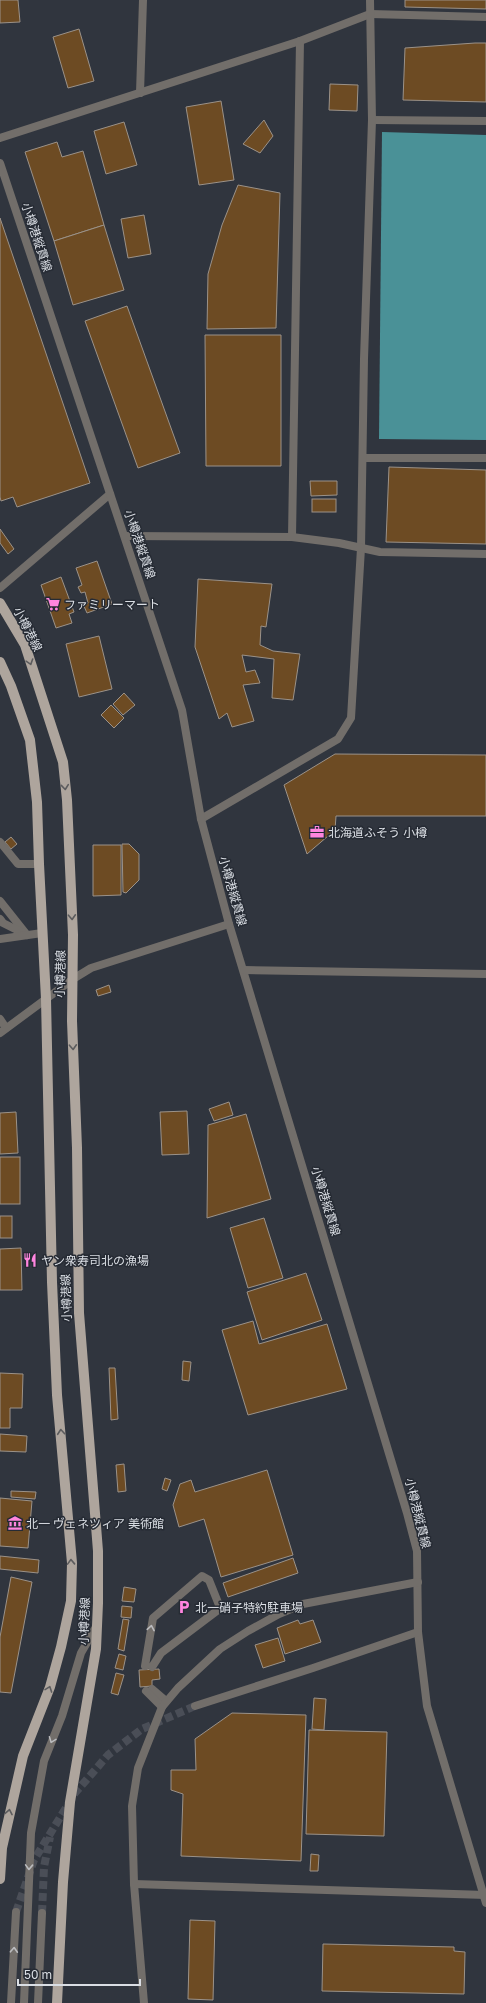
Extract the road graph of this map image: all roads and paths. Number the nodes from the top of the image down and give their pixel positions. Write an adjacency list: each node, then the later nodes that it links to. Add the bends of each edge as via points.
1 (143, 0): 6 (street)
2 (370, 0): 3 (street)
3 (370, 14): 4 (street); 5 (street); 7 (street)
4 (486, 17)
5 (300, 40): 6 (street); 15 (street)
6 (140, 93): 9 (street)
7 (372, 120): 8 (street); 11 (street)
8 (486, 121)
9 (0, 138)
10 (0, 163): 13 (street, 小樽港縦貫線)
11 (362, 458): 12 (street); 16 (street)
12 (486, 458)
13 (110, 494): 14 (street, 小樽港縦貫線); 18 (street)
14 (125, 536): 15 (street); 21 (street, 小樽港縦貫線, via 182,710)
15 (292, 537): 16 (street)
16 (361, 548): 17 (street, via 380,552); 21 (street, via 351,718 338,739)
17 (486, 554)
18 (0, 588)
19 (0, 603): 32 (main road, 小樽港線, one-way to 32, via 25,645 63,762 67,800)
20 (0, 662): 23 (main road, 小樽港線, via 30,740 37,802)
21 (201, 819): 26 (street, 小樽港縦貫線)
22 (0, 842): 23 (street, via 18,864)
23 (38, 864): 27 (main road, 小樽港線)
24 (0, 901): 28 (street)
25 (0, 919): 28 (street, via 3,924)
26 (229, 924): 30 (street, 小樽港縦貫線); 32 (street, via 91,968)
27 (42, 933): 28 (street); 33 (main road, 小樽港線)
28 (27, 935): 29 (street)
29 (0, 939)
30 (244, 970): 31 (street); 36 (street, 小樽港縦貫線, via 408,1513 417,1551)
31 (486, 974)
32 (73, 979): 33 (street); 37 (main road, 小樽港線, one-way to 37, via 79,1313 98,1551)
33 (46, 999): 35 (street); 43 (main road, 小樽港線, one-way to 33, via 4,1841 22,1756 50,1687 71,1601 72,1562 57,1395 52,1282)
34 (0, 1019): 35 (street)
35 (3, 1030)
36 (418, 1582): 38 (street, 小樽港縦貫線); 41 (street, via 303,1604 279,1614 220,1649)
37 (97, 1626): 49 (street, one-way to 49, via 82,1653 62,1716 44,1761 29,1856); 51 (main road, 小樽港線, via 89,1695 70,1802)
38 (418, 1632): 42 (street); 45 (street, 小樽港縦貫線, via 427,1706)
39 (148, 1666): 39 (street, one-way to 39, via 153,1618 202,1576 209,1580 219,1605 218,1610 161,1652)
40 (149, 1690): 41 (street)
41 (164, 1704): 44 (street, via 138,1768 132,1806)
42 (195, 1706)
43 (0, 1879)
44 (134, 1884): 45 (street); 52 (street)
45 (485, 1898)
46 (16, 1912): 48 (street, one-way to 46)
47 (42, 1913): 50 (street)
48 (11, 2003)
49 (24, 2003)
50 (38, 2003)
51 (57, 2003)
52 (144, 2003)

